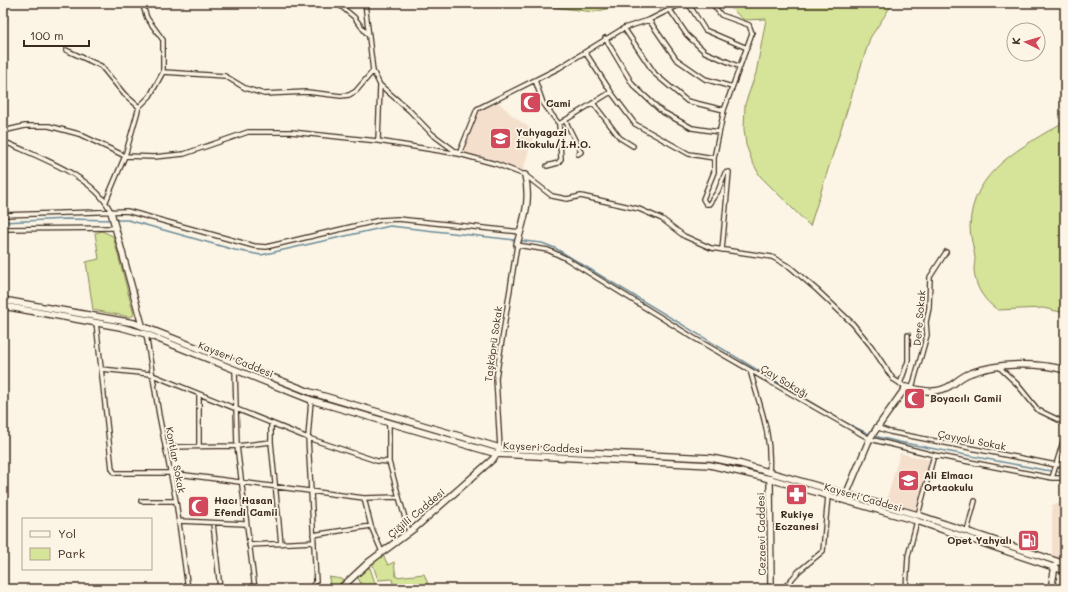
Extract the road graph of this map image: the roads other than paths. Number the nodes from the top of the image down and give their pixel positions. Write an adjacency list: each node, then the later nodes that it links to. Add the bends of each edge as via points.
1 (142, 3): 17 (street, via 147,18 163,40)
2 (337, 3): 10 (street, via 354,17)
3 (365, 3): 10 (street)
4 (683, 3): 7 (street)
5 (688, 3): 12 (street, via 705,30)
6 (712, 3): 12 (street, via 721,16 751,28 752,34)
7 (670, 10): 8 (street); 15 (street, via 687,35 705,52)
8 (648, 20): 9 (street); 20 (street, via 676,59 705,79)
9 (624, 28): 11 (street); 24 (street, via 655,74 687,101)
10 (368, 35): 16 (street)
11 (605, 38): 14 (street); 28 (street, via 633,85 660,111 692,128)
12 (747, 48): 15 (street)
13 (66, 50): 23 (street, via 101,66 120,90)
14 (585, 52): 18 (street); 21 (street)
15 (740, 67): 20 (street)
16 (373, 71): 17 (street, via 356,90 349,95 341,96 307,92 259,93 221,76); 19 (street)
17 (163, 72): 23 (street, via 150,96)
18 (535, 80): 26 (street, via 543,103); 32 (street, via 477,109)
19 (380, 85): 30 (street); 32 (street, via 432,134)
20 (732, 86): 24 (street)
21 (611, 92): 22 (street); 35 (street, via 635,124 689,154)
22 (593, 103): 25 (street); 31 (street, via 620,138)
23 (139, 107): 34 (street)
24 (724, 110): 28 (street)
25 (565, 120): 26 (street); 33 (street, via 581,152)
26 (558, 124): 36 (street, via 561,159 558,163)
27 (3, 131): 34 (street, via 25,126 49,126 79,134)
28 (719, 132): 35 (street)
29 (3, 141): 38 (street, via 64,169 95,189)
30 (378, 141): 32 (street); 34 (street, via 291,132 248,132 184,154)
31 (633, 146)
32 (459, 154): 37 (street)
33 (578, 154)
34 (125, 156): 38 (street)
35 (714, 158): 45 (street, via 714,172 704,197 706,204 709,204 718,191 725,173 730,174)
36 (547, 166)
37 (525, 175): 43 (main road, via 528,208); 45 (street, via 552,196 567,199 581,196 639,209 662,219 684,236)
38 (106, 201): 39 (street)
39 (111, 212): 40 (street); 41 (main road); 43 (street, via 127,210 254,246 266,246 380,220 398,219)
40 (3, 215)
41 (116, 228): 42 (street); 50 (main road)
42 (3, 229)
43 (521, 232): 44 (main road)
44 (517, 244): 56 (street, Çay Sokağı, via 548,250 565,258); 74 (street, Taşköprü Sokak, via 496,378)
45 (722, 250): 59 (street, via 772,257 790,267 853,324 892,379)
46 (946, 252): 59 (street, Dere Sokak, via 930,277 927,335)
47 (3, 300): 50 (main road, Kayseri Caddesi)
48 (3, 306): 49 (main road, Kayseri Caddesi)
49 (96, 322): 51 (main road, Kayseri Caddesi); 54 (street)
50 (142, 326): 51 (street, Kontlar Sokak); 74 (main road, Kayseri Caddesi, via 310,392)
51 (146, 334): 55 (main road, Kayseri Caddesi); 58 (street, Kontlar Sokak)
52 (908, 335): 59 (street)
53 (999, 367): 57 (main road, via 1044,365); 59 (main road, via 971,372 940,391 930,392); 65 (street, via 1038,410)
54 (101, 368): 58 (street); 80 (street, via 114,472)
55 (235, 369): 61 (main road, Kayseri Caddesi); 62 (street)
56 (750, 370): 69 (street, Çay Sokağı); 81 (street, via 769,435)
57 (1065, 370)
58 (153, 375): 60 (street); 73 (street, Kontlar Sokak)
59 (906, 386): 66 (main road)
60 (199, 394): 62 (street); 71 (street)
61 (311, 400): 63 (main road, Kayseri Caddesi); 68 (street)
62 (234, 408): 64 (street); 72 (street)
63 (389, 422): 75 (main road, Kayseri Caddesi); 77 (street)
64 (270, 423): 68 (street); 70 (street)
65 (1065, 423)
66 (876, 428): 69 (main road); 79 (street, Çayyolu Sokak)
67 (1065, 435): 79 (street)
68 (308, 438): 77 (street, via 377,461); 86 (street)
69 (870, 438): 76 (street, Çay Sokağı); 87 (main road)
70 (271, 442): 72 (street); 85 (street)
71 (199, 446): 72 (street); 73 (street)
72 (237, 446): 84 (street)
73 (165, 447): 80 (street, Kontlar Sokak)
74 (500, 448): 75 (main road, Çiğilli Caddesi); 81 (main road, Kayseri Caddesi, via 711,458 741,464)
75 (497, 454): 81 (main road, Kayseri Caddesi, via 710,465); 100 (main road, Çiğilli Caddesi)
76 (934, 455): 82 (street, Çay Sokağı); 94 (street)
77 (389, 462): 89 (street)
78 (1065, 464): 79 (street, Çayyolu Sokak)
79 (1056, 465): 82 (street)
80 (170, 474): 84 (street); 92 (street, Kontlar Sokak)
81 (770, 476): 87 (main road, Kayseri Caddesi); 88 (main road, Kayseri Caddesi); 114 (main road, Cezaevi Caddesi)
82 (1052, 477): 83 (street, Çay Sokağı)
83 (1065, 478)
84 (241, 482): 85 (street); 97 (street)
85 (275, 487): 86 (street); 103 (street)
86 (311, 491): 90 (street); 101 (street)
87 (846, 495): 94 (main road, Kayseri Caddesi)
88 (828, 496): 94 (main road, Kayseri Caddesi); 115 (street, via 823,551 799,571)
89 (398, 497): 90 (street); 100 (street)
90 (364, 498): 98 (street)
91 (141, 501): 92 (street)
92 (176, 501): 95 (street, Kontlar Sokak)
93 (975, 501): 99 (street)
94 (917, 518): 99 (main road, Kayseri Caddesi); 107 (main road, Kayseri Caddesi); 116 (street, via 908,556)
95 (179, 521): 96 (street); 109 (street, Kontlar Sokak)
96 (213, 523): 97 (street); 110 (street)
97 (246, 524): 104 (street)
98 (371, 526): 101 (street); 105 (street)
99 (967, 531): 106 (main road, Kayseri Caddesi)
100 (410, 532): 105 (main road, Çiğilli Caddesi)
101 (313, 535): 102 (street)
102 (314, 542): 103 (street); 112 (street, via 315,583 310,588)
103 (281, 544): 104 (street)
104 (249, 545): 111 (street)
105 (382, 552): 113 (main road, Çiğilli Caddesi)
106 (1065, 564)
107 (1055, 566): 108 (main road, Kayseri Caddesi); 117 (main road)
108 (1065, 571)
109 (188, 589)
110 (220, 589)
111 (255, 589)
112 (295, 589)
113 (340, 589)
114 (771, 589)
115 (783, 589)
116 (906, 589)
117 (1051, 589)

